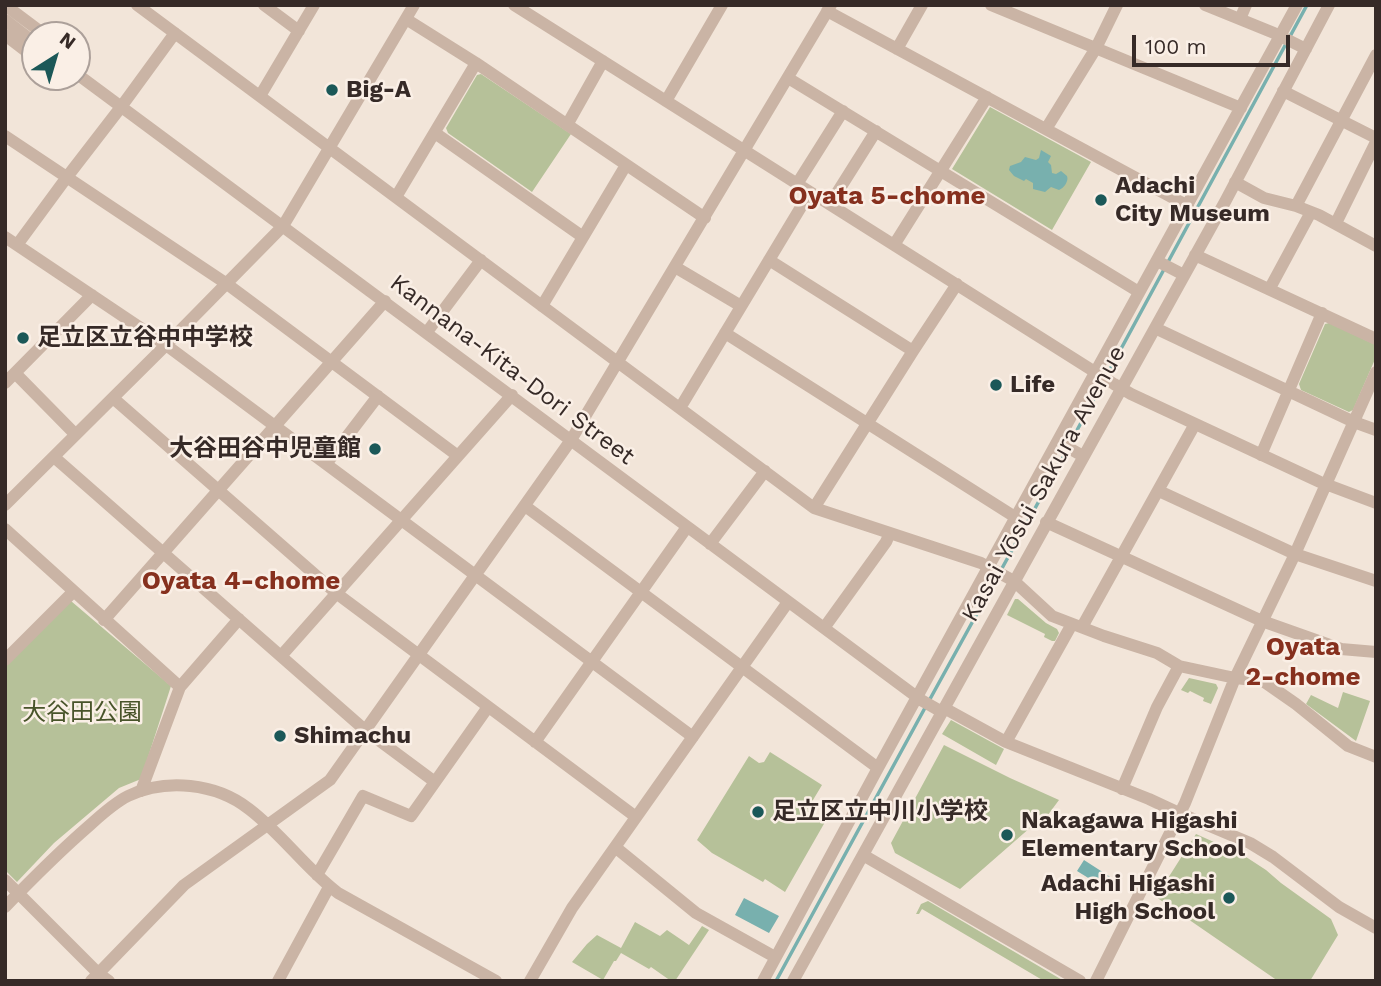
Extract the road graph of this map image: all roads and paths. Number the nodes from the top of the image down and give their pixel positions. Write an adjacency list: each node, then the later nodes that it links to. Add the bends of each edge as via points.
1 (5, 5): 19 (street)
2 (137, 5): 22 (street)
3 (264, 5): 20 (street)
4 (314, 5): 20 (street)
5 (414, 5): 16 (street)
6 (514, 5): 30 (street)
7 (922, 5): 27 (street)
8 (991, 5): 26 (street)
9 (1117, 5): 26 (street)
10 (1205, 5): 17 (street)
11 (1246, 5): 17 (street)
12 (1297, 5): 24 (street)
13 (1329, 5): 28 (street, Kasai Yōsui Sakura Avenue)
14 (721, 6): 38 (street)
15 (829, 8): 27 (street); 33 (street)
16 (406, 19): 31 (street); 49 (street)
17 (1240, 19): 24 (street)
18 (5, 20): 21 (street)
19 (26, 21)
20 (299, 31): 36 (street)
21 (21, 32)
22 (175, 33): 36 (street); 39 (street)
23 (5, 36): 25 (street)
24 (1286, 39): 28 (street); 40 (street)
25 (21, 48)
26 (1096, 48): 40 (street); 44 (street)
27 (897, 49): 37 (street)
28 (1306, 49): 35 (street, Kasai Yōsui Sakura Avenue)
29 (1376, 55): 32 (street)
30 (603, 61): 38 (street); 43 (street)
31 (476, 63): 43 (street); 46 (street)
32 (1371, 77): 42 (street)
33 (788, 78): 41 (street); 50 (street)
34 (91, 84): 39 (street, Kannana-Kita-Dori Street)
35 (1283, 91): 42 (street); 54 (street, Kasai Yōsui Sakura Avenue)
36 (260, 96): 49 (street)
37 (987, 97): 44 (street); 52 (street)
38 (666, 101): 50 (street)
39 (121, 107): 53 (street); 64 (street, Kannana-Kita-Dori Street)
40 (1241, 108): 59 (street)
41 (843, 111): 45 (street); 55 (street)
42 (1341, 120): 48 (street); 60 (street)
43 (566, 125): 51 (street)
44 (1046, 129): 59 (street)
45 (876, 131): 52 (street); 58 (street)
46 (435, 133): 57 (street); 66 (street)
47 (5, 136): 53 (street)
48 (1376, 140): 63 (street)
49 (330, 148): 57 (street); 64 (street)
50 (744, 151): 55 (street); 62 (street)
51 (626, 165): 62 (street); 66 (street)
52 (940, 171): 69 (street); 79 (street)
53 (67, 177): 68 (street); 76 (street)
54 (1235, 182): 60 (street, via 1264,198); 70 (street, Kasai Yōsui Sakura Avenue)
55 (797, 184): 56 (street)
56 (810, 192): 58 (street); 72 (street)
57 (396, 197): 71 (street)
58 (830, 204): 69 (street)
59 (1188, 206): 73 (street)
60 (1296, 206): 61 (street)
61 (1311, 212): 63 (street); 78 (street)
62 (705, 218): 74 (street)
63 (1336, 223): 67 (street)
64 (283, 226): 76 (street); 81 (street, Kannana-Kita-Dori Street)
65 (5, 237): 68 (street)
66 (583, 237): 82 (street)
67 (1375, 244)
68 (18, 245): 80 (street)
69 (894, 245): 77 (street)
70 (1195, 254): 75 (street, Kasai Yōsui Sakura Avenue); 78 (street)
71 (481, 260): 82 (street); 86 (street)
72 (769, 260): 83 (street); 90 (street)
73 (1157, 261): 75 (street); 79 (street)
74 (675, 267): 83 (street); 92 (street)
75 (1179, 272): 85 (street, Kasai Yōsui Sakura Avenue)
76 (227, 284): 89 (street); 91 (street)
77 (957, 284): 90 (street); 94 (street)
78 (1269, 288): 84 (street)
79 (1139, 292): 94 (street)
80 (92, 295): 89 (street); 95 (street)
81 (385, 302): 86 (street, Kannana-Kita-Dori Street); 91 (street)
82 (542, 306): 92 (street)
83 (741, 306): 87 (street)
84 (1322, 313): 88 (street); 97 (street)
85 (1155, 327): 96 (street, Kasai Yōsui Sakura Avenue); 97 (street)
86 (427, 332): 98 (street, Kannana-Kita-Dori Street)
87 (725, 333): 101 (street); 103 (street)
88 (1376, 339)
89 (166, 345): 100 (street); 105 (street)
90 (913, 351): 103 (street)
91 (332, 362): 99 (street); 105 (street)
92 (618, 362): 101 (street); 108 (street)
93 (1376, 372): 102 (street)
94 (1097, 374): 96 (street); 109 (street)
95 (10, 378): 107 (street)
96 (1117, 386): 104 (street); 110 (street, Kasai Yōsui Sakura Avenue)
97 (1289, 390): 102 (street); 111 (street)
98 (512, 395): 108 (street, Kannana-Kita-Dori Street); 112 (street)
99 (378, 396): 112 (street); 114 (street)
100 (113, 397): 107 (street); 117 (street)
101 (681, 408): 115 (street)
102 (1354, 422): 106 (street); 116 (street)
103 (868, 424): 122 (street); 123 (street)
104 (1195, 424): 111 (street); 118 (street)
105 (275, 426): 114 (street); 117 (street)
106 (1376, 430)
107 (75, 434): 113 (street)
108 (571, 440): 121 (street); 126 (street, Kannana-Kita-Dori Street)
109 (1059, 442): 110 (street); 123 (street)
110 (1080, 454): 125 (street, Kasai Yōsui Sakura Avenue)
111 (1261, 455): 116 (street)
112 (458, 456): 124 (street)
113 (54, 457): 120 (street); 130 (street)
114 (326, 464): 124 (street)
115 (765, 471): 122 (street); 129 (street)
116 (1327, 485): 119 (street); 131 (street)
117 (219, 490): 130 (street); 138 (street)
118 (1158, 491): 131 (street); 132 (street)
119 (1376, 503)
120 (5, 505)
121 (525, 506): 134 (street); 137 (street)
122 (814, 508): 128 (street)
123 (1015, 517): 133 (street)
124 (401, 521): 134 (street); 138 (street)
125 (1046, 523): 132 (street); 133 (street, Kasai Yōsui Sakura Avenue)
126 (687, 527): 129 (street, Kannana-Kita-Dori Street); 137 (street)
127 (5, 529): 136 (street)
128 (890, 533): 133 (street); 144 (street)
129 (710, 544): 139 (street, Kannana-Kita-Dori Street)
130 (164, 553): 140 (street); 141 (street)
131 (1295, 554): 135 (street); 142 (street)
132 (1121, 558): 142 (street); 143 (street)
133 (1000, 573): 143 (street, via 1052,616); 154 (street); 156 (street, Kasai Yōsui Sakura Avenue)
134 (476, 575): 146 (street); 149 (street)
135 (1376, 581)
136 (73, 592): 141 (street); 148 (street)
137 (641, 592): 149 (street); 151 (street)
138 (336, 593): 146 (street); 147 (street)
139 (788, 602): 144 (street, Kannana-Kita-Dori Street); 151 (street)
140 (239, 619): 147 (street); 153 (street)
141 (104, 620): 153 (street)
142 (1262, 621): 145 (street, via 1341,649); 152 (street)
143 (1077, 626): 150 (street, via 1157,653); 160 (street)
144 (824, 628): 154 (street, Kannana-Kita-Dori Street)
145 (1376, 652)
146 (419, 655): 155 (street); 157 (street)
147 (281, 656): 157 (street)
148 (5, 660)
149 (592, 662): 158 (street); 159 (street)
150 (1179, 666): 152 (street); 164 (street)
151 (742, 667): 158 (street); 162 (street)
152 (1235, 678): 161 (street, via 1263,681 1348,746); 166 (street)
153 (180, 687): 165 (street)
154 (919, 698): 156 (street, Kannana-Kita-Dori Street); 162 (street)
155 (488, 707): 159 (street); 163 (street)
156 (940, 709): 160 (street, Kannana-Kita-Dori Street); 170 (street, Kasai Yōsui Sakura Avenue)
157 (365, 730): 163 (street); 168 (street, via 330,780)
158 (692, 737): 167 (street)
159 (535, 742): 167 (street)
160 (1006, 742): 164 (street, Kannana-Kita-Dori Street)
161 (1376, 757)
162 (878, 768): 177 (street)
163 (435, 782): 171 (street, via 411,816 363,796)
164 (1122, 789): 166 (street, Kannana-Kita-Dori Street)
165 (141, 791): 168 (street, via 170,785 208,789 228,795); 174 (street, via 107,810)
166 (1179, 813): 176 (street, Kannana-Kita-Dori Street, via 1250,843); 185 (street)
167 (636, 817): 169 (street)
168 (267, 825): 171 (street); 178 (street, via 184,884)
169 (615, 847): 177 (street, via 696,913); 181 (street, via 572,908)
170 (863, 855): 183 (street, Kasai Yōsui Sakura Avenue); 184 (street)
171 (317, 875): 173 (street)
172 (5, 880): 174 (street)
173 (330, 887): 179 (street); 180 (street)
174 (19, 893): 175 (street); 178 (street)
175 (5, 908)
176 (1376, 928)
177 (775, 957): 182 (street)
178 (99, 978)
179 (283, 979)
180 (496, 981)
181 (530, 981)
182 (763, 981)
183 (793, 981)
184 (1080, 981)
185 (1096, 981)

